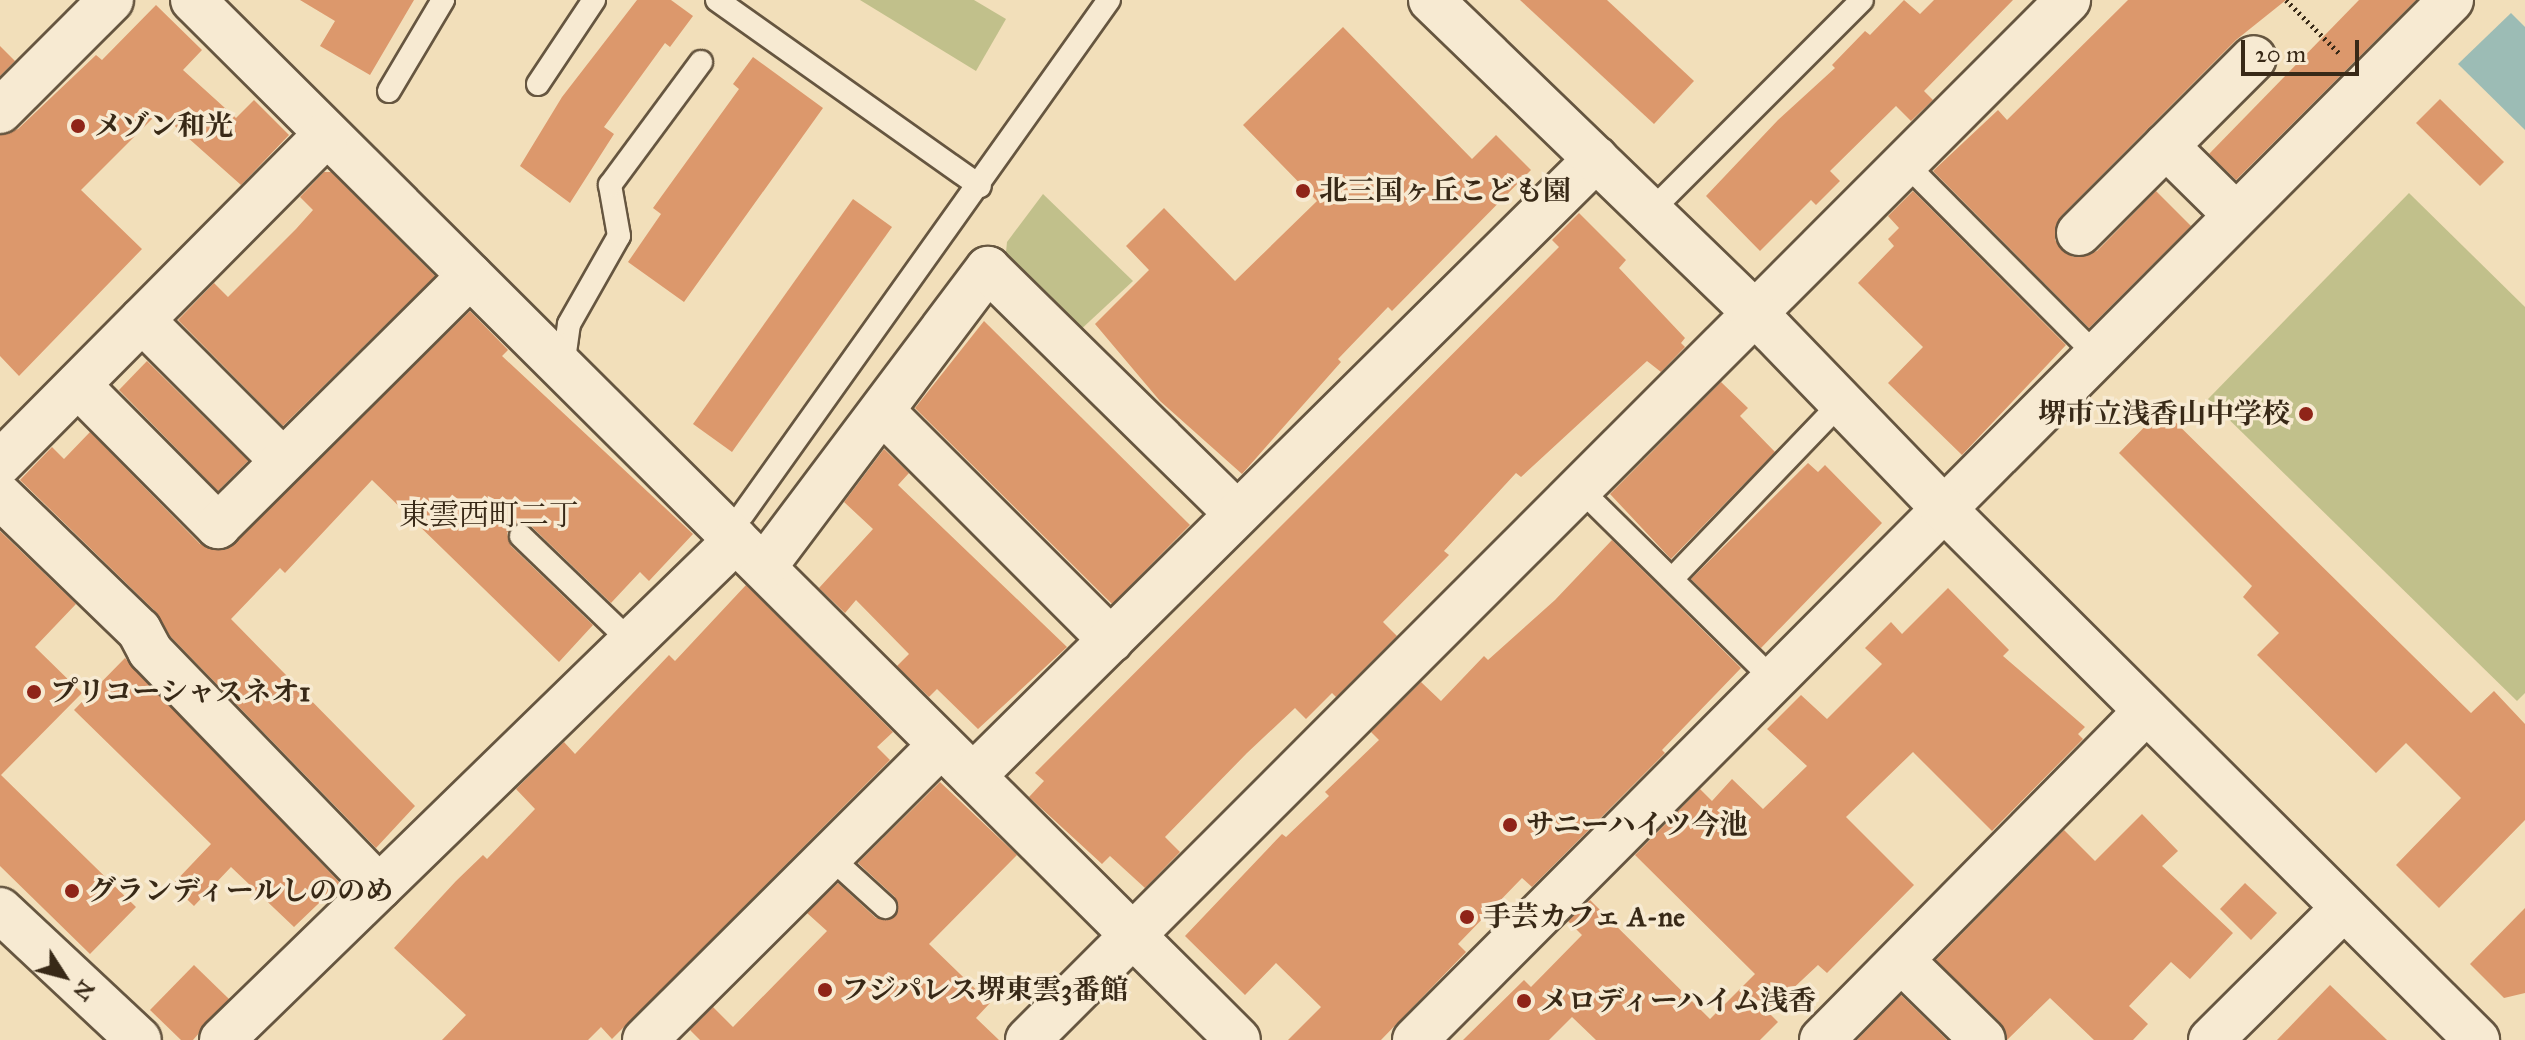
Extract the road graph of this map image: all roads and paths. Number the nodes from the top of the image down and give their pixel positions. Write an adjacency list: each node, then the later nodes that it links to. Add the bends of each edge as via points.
1 (111, 0): 17 (street)
2 (193, 0): 18 (street)
3 (443, 0): 16 (lane)
4 (594, 0): 15 (lane)
5 (717, 0): 22 (lane)
6 (1109, 0): 22 (lane)
7 (1431, 0): 20 (street)
8 (1862, 0): 23 (lane)
9 (2068, 0): 21 (street)
10 (2286, 0): 14 (path)
11 (2451, 0): 14 (street)
12 (2254, 58): 19 (street)
13 (701, 62): 30 (lane, via 610,185 619,236 569,324)
14 (2368, 82): 24 (street)
15 (538, 84)
16 (389, 91)
17 (0, 111)
18 (327, 134): 26 (street); 28 (street)
19 (2166, 146): 24 (street); 25 (street)
20 (1596, 159): 23 (street); 39 (street)
21 (1904, 162): 27 (street); 29 (lane)
22 (980, 186): 41 (lane)
23 (1651, 211): 27 (street)
24 (2236, 215): 29 (street)
25 (2079, 233)
26 (470, 276): 30 (street); 34 (street)
27 (1754, 312): 32 (street); 36 (street)
28 (142, 320): 31 (street); 34 (street)
29 (2096, 355): 38 (street)
30 (563, 368): 41 (street)
31 (78, 385): 34 (street, via 218,526); 35 (street)
32 (1842, 402): 38 (street); 42 (lane)
33 (882, 411): 39 (street, via 988,269); 41 (street); 43 (street)
34 (283, 461)
35 (0, 463)
36 (1579, 488): 42 (lane); 54 (street)
37 (0, 496): 50 (street, via 139,630 150,651)
38 (1943, 508): 45 (street); 46 (street)
39 (1237, 514): 43 (street)
40 (521, 536): 44 (lane)
41 (748, 540): 44 (street); 47 (street)
42 (1672, 579): 45 (lane)
43 (1111, 640): 48 (street)
44 (631, 642): 50 (street)
45 (1773, 679): 62 (street)
46 (2146, 711): 52 (street); 55 (street)
47 (941, 745): 48 (street); 49 (street)
48 (973, 776): 54 (street)
49 (829, 856): 51 (lane); 59 (street)
50 (379, 887): 58 (street)
51 (885, 907)
52 (2344, 908): 64 (street); 65 (street)
53 (0, 910): 57 (street)
54 (1133, 935): 60 (street); 61 (street)
55 (1902, 961): 56 (street); 63 (street)
56 (1842, 1033)
57 (139, 1040)
58 (222, 1040)
59 (645, 1040)
60 (1028, 1040)
61 (1238, 1040)
62 (1415, 1040)
63 (1983, 1040)
64 (2211, 1040)
65 (2477, 1040)

